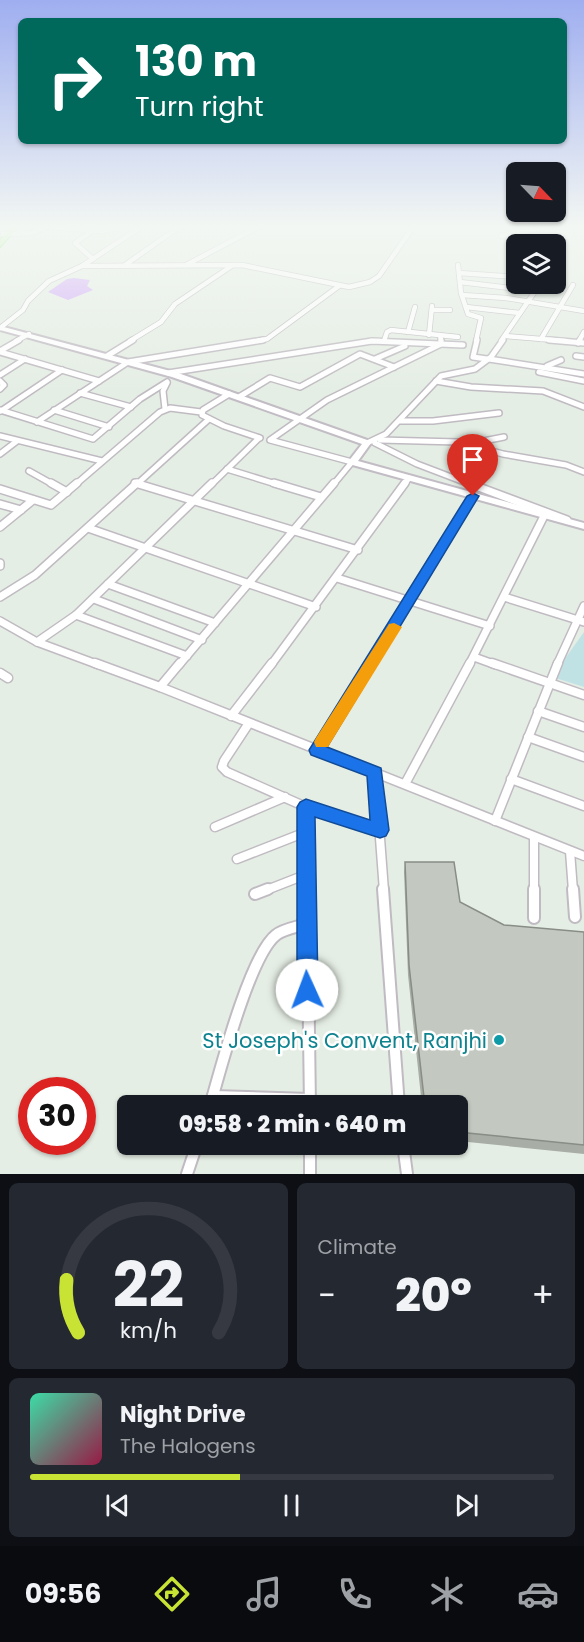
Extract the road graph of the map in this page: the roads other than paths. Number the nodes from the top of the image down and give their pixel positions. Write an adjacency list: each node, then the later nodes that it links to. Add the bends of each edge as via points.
1 (48, 282): 18 (street)
2 (208, 282): 33 (street, via 175,304 161,322)
3 (320, 282): 7 (street)
4 (370, 282): 7 (street)
5 (460, 282): 8 (street); 10 (street)
6 (573, 285): 14 (street)
7 (339, 286): 40 (street, via 274,335 258,342)
8 (506, 288)
9 (533, 294): 11 (street)
10 (462, 295): 11 (street); 13 (street)
11 (527, 302): 14 (street); 17 (street)
12 (414, 307): 19 (street)
13 (466, 307): 17 (street); 38 (street, via 469,315 481,318 473,357)
14 (560, 307): 16 (street); 26 (street)
15 (450, 310): 22 (street, via 432,308)
16 (584, 311)
17 (520, 313): 24 (street)
18 (0, 328): 21 (street)
19 (408, 332): 22 (street); 27 (street, via 388,331)
20 (584, 332): 28 (street)
21 (28, 334): 32 (street); 33 (street)
22 (429, 335): 23 (street)
23 (440, 335): 25 (street); 29 (street)
24 (506, 336): 26 (street); 38 (street)
25 (458, 337)
26 (541, 339): 28 (street)
27 (384, 340): 29 (street); 47 (street)
28 (581, 343)
29 (441, 344): 30 (street); 42 (street)
30 (463, 345)
31 (405, 346): 37 (street)
32 (0, 352): 36 (street)
33 (106, 356): 40 (street)
34 (576, 356): 35 (street)
35 (584, 357)
36 (25, 359): 43 (street); 46 (street)
37 (375, 359): 42 (street); 55 (street, via 360,354 300,387 268,379)
38 (488, 359): 41 (street); 50 (street, via 474,369 445,374)
39 (561, 360): 41 (street)
40 (128, 362): 47 (street); 49 (street)
41 (547, 366): 45 (street)
42 (394, 367): 64 (street)
43 (62, 370): 49 (street); 60 (street)
44 (539, 372): 51 (street)
45 (584, 374)
46 (0, 375)
47 (170, 377): 54 (street); 56 (street); 58 (street, via 163,391)
48 (0, 381): 52 (street, via 4,385)
49 (99, 381): 53 (street)
50 (436, 381): 57 (street, via 548,392); 65 (street)
51 (584, 381)
52 (0, 389)
53 (80, 393): 56 (street); 59 (street)
54 (229, 394): 55 (street); 61 (street)
55 (239, 397): 64 (street)
56 (131, 407): 67 (street)
57 (584, 407)
58 (165, 409): 61 (street); 76 (street)
59 (54, 410): 66 (street); 67 (street)
60 (0, 411): 66 (street)
61 (201, 412): 63 (street)
62 (499, 412): 65 (street)
63 (209, 419): 70 (street); 82 (street)
64 (297, 419): 72 (street); 73 (street)
65 (400, 421): 73 (street)
66 (37, 422): 67 (street, via 93,439)
67 (109, 427)
68 (0, 436): 71 (street)
69 (504, 437): 74 (street)
70 (259, 438): 72 (street); 78 (street)
71 (17, 441): 75 (street); 76 (street)
72 (270, 441): 77 (street)
73 (374, 442): 74 (street); 77 (street); 94 (street, via 417,464)
74 (468, 444): 80 (street)
75 (0, 454)
76 (102, 461): 84 (street)
77 (352, 462): 81 (street); 86 (street)
78 (227, 469): 86 (street); 88 (street)
79 (30, 471): 84 (street)
80 (584, 472)
81 (409, 477): 85 (street); 99 (street)
82 (135, 483): 88 (street); 96 (street)
83 (0, 489): 87 (street)
84 (67, 492): 87 (street, via 51,505)
85 (473, 496): 91 (street); 106 (street)
86 (321, 497): 97 (street)
87 (33, 500): 90 (street)
88 (195, 501): 97 (street); 98 (street)
89 (0, 504): 90 (street)
90 (21, 510): 93 (street)
91 (544, 516): 94 (street); 104 (street)
92 (0, 517): 93 (street)
93 (9, 519): 95 (street)
94 (581, 525)
95 (0, 527)
96 (88, 528): 98 (street); 103 (street, via 35,575)
97 (294, 531): 99 (street); 101 (street)
98 (146, 547): 101 (street); 102 (street)
99 (358, 550): 100 (street)
100 (338, 578): 106 (street); 108 (street)
101 (250, 582): 108 (street); 112 (street)
102 (108, 584): 105 (street); 112 (street)
103 (0, 597)
104 (504, 597): 111 (street); 113 (street)
105 (94, 599): 109 (street); 114 (street)
106 (411, 601): 113 (street); 126 (street)
107 (584, 606): 111 (street)
108 (315, 607): 122 (street)
109 (76, 615): 115 (street); 116 (street)
110 (0, 621): 115 (street)
111 (581, 621): 118 (street)
112 (215, 623): 114 (street)
113 (490, 626): 117 (street)
114 (202, 640): 116 (street)
115 (37, 642): 119 (street)
116 (187, 656): 119 (street)
117 (474, 657): 118 (street); 130 (street)
118 (549, 683): 120 (street); 121 (street)
119 (160, 687): 122 (street)
120 (584, 695)
121 (538, 711): 124 (street); 125 (street)
122 (231, 716): 123 (street)
123 (249, 723): 126 (street); 131 (street, via 222,767)
124 (583, 723)
125 (528, 738): 127 (street); 129 (street)
126 (317, 750): 128 (street)
127 (584, 757)
128 (375, 772): 130 (street); 136 (street)
129 (511, 779): 132 (street); 134 (street)
130 (405, 784): 134 (street)
131 (285, 797): 133 (street); 135 (street)
132 (584, 806)
133 (306, 807): 136 (street); 137 (street)
134 (495, 820): 138 (street)
135 (215, 827)
136 (380, 830): 149 (street)
137 (306, 832): 141 (street); 142 (street)
138 (534, 837): 139 (street); 145 (street)
139 (570, 851): 140 (street); 144 (street)
140 (584, 856)
141 (237, 859)
142 (305, 875): 143 (street); 146 (street)
143 (255, 894)
144 (575, 917)
145 (534, 918)
146 (306, 924): 147 (street, via 276,934 259,956); 148 (street)
147 (214, 1095)
148 (310, 1095)
149 (398, 1095)
150 (193, 1155): 153 (street)
151 (310, 1155): 154 (street)
152 (404, 1155): 155 (street)
153 (187, 1174)
154 (310, 1174)
155 (406, 1174)

